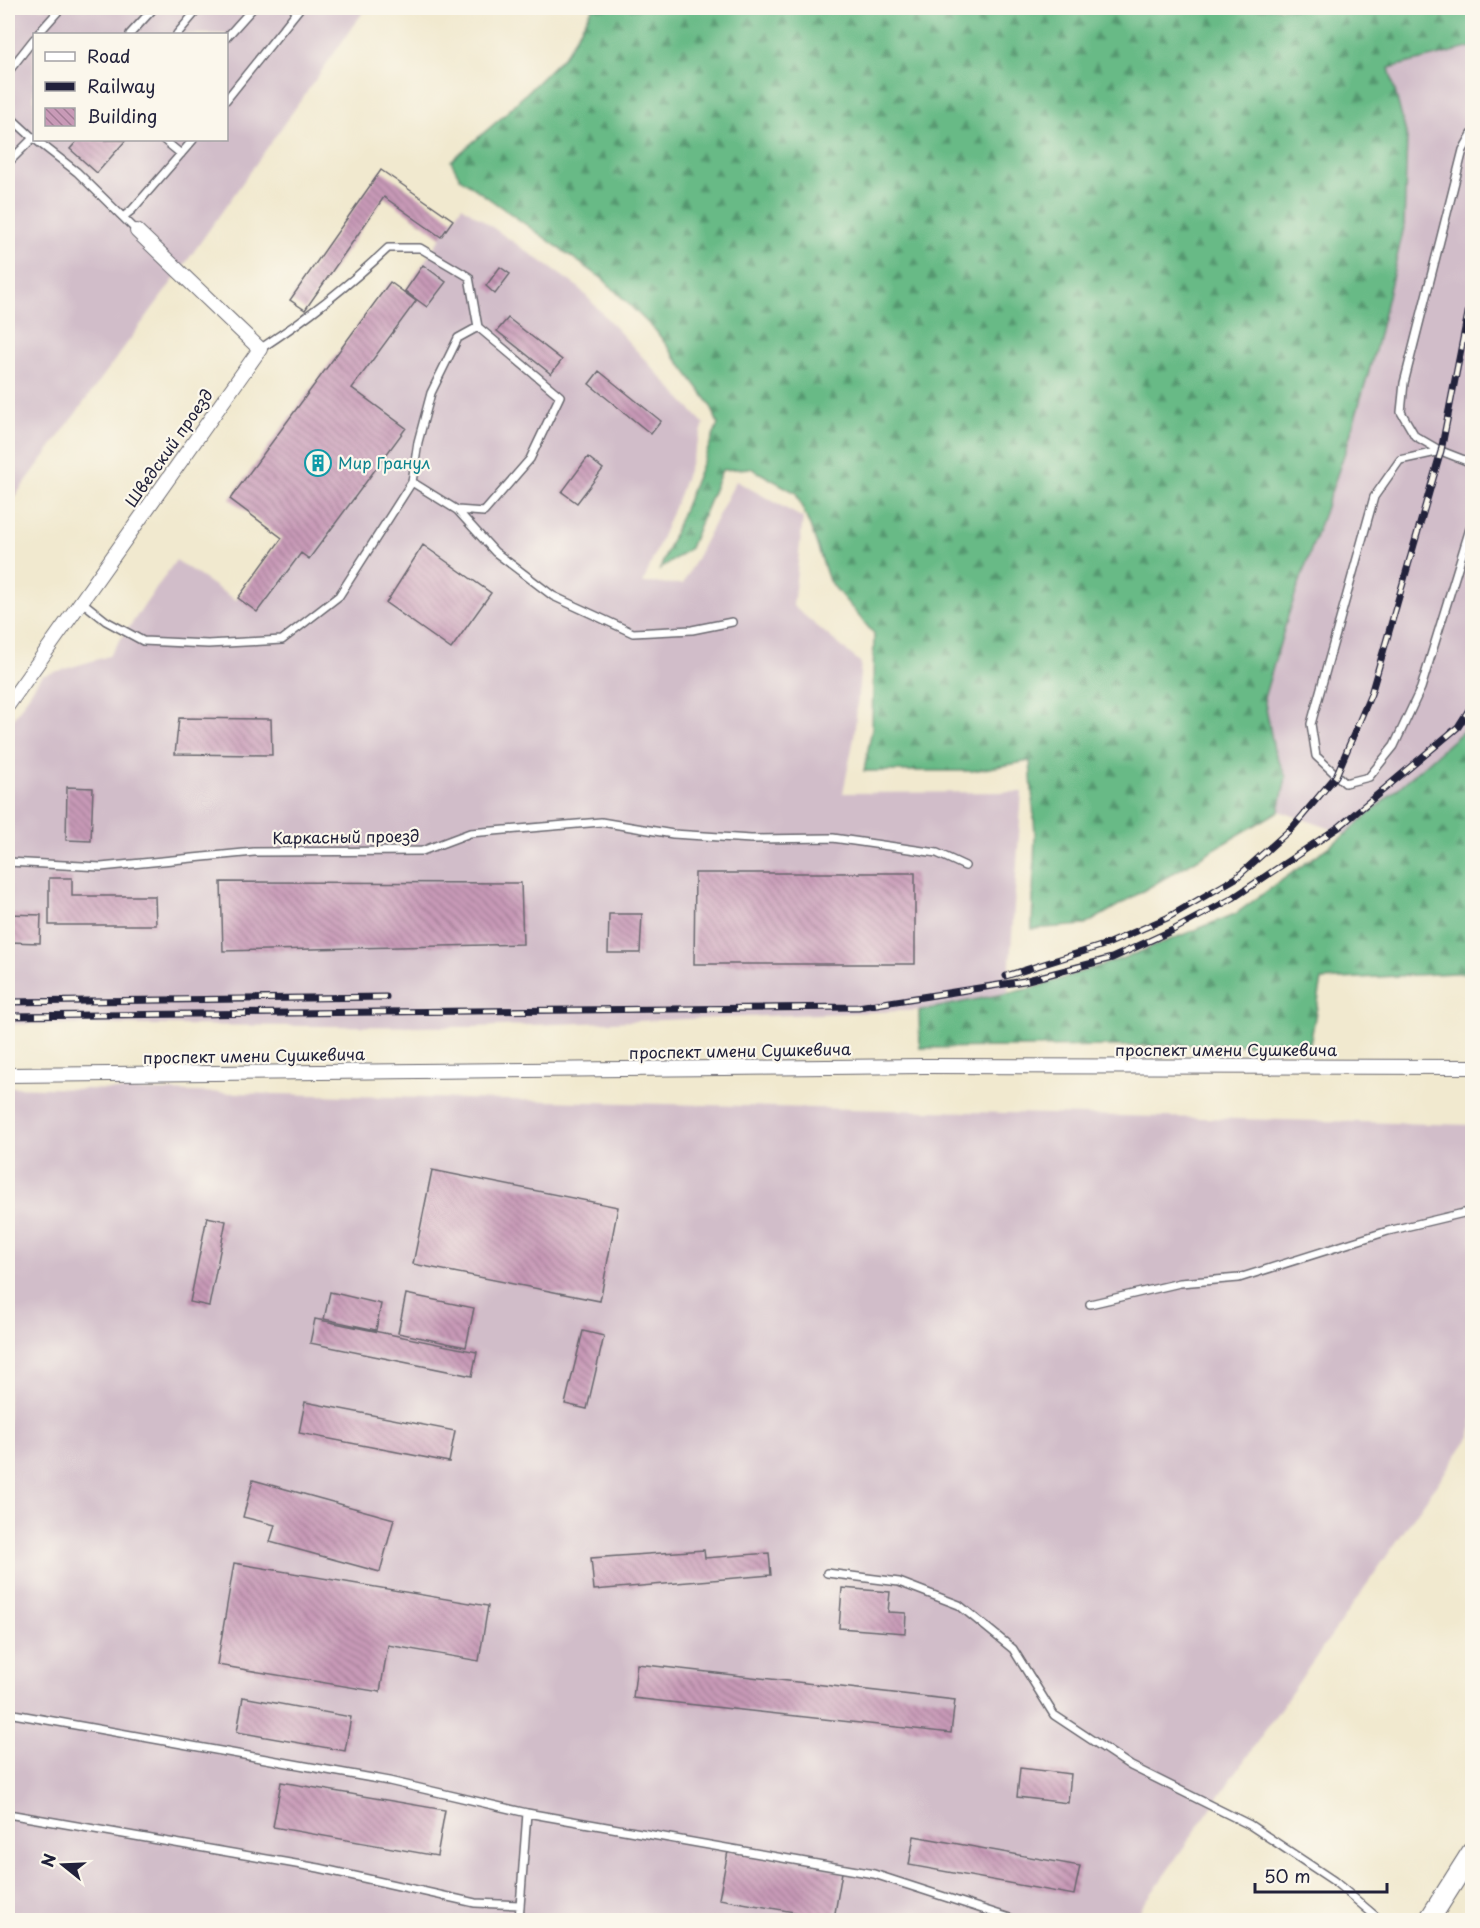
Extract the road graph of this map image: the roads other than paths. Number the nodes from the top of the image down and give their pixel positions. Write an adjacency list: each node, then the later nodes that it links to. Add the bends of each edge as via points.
1 (61, 8): 6 (lane)
2 (154, 8): 7 (lane)
3 (199, 8): 8 (lane)
4 (253, 8): 9 (lane)
5 (296, 8): 12 (lane)
6 (39, 33)
7 (131, 33)
8 (178, 33)
9 (228, 36)
10 (33, 40): 11 (lane)
11 (8, 72)
12 (228, 97)
13 (8, 115): 15 (lane)
14 (1473, 134): 26 (lane, via 1463,150 1404,383 1401,412 1415,436)
15 (33, 137)
16 (33, 139): 21 (lane)
17 (38, 141): 22 (lane)
18 (165, 141): 20 (lane)
19 (192, 141): 20 (lane)
20 (181, 154): 22 (lane)
21 (8, 162)
22 (123, 217): 23 (lane)
23 (137, 231): 25 (street)
24 (478, 327): 25 (lane, via 469,278 420,248 388,248 298,324); 28 (lane, via 458,338 431,393); 29 (lane, via 560,396 530,459 484,512)
25 (260, 349): 31 (street, Шведский проезд)
26 (1441, 451): 27 (lane); 30 (lane, via 1400,460 1374,497 1311,724 1316,756 1345,783 1369,777 1394,746 1421,688)
27 (1473, 463)
28 (412, 482): 29 (lane); 31 (lane, via 339,596 282,640 208,644 143,641 106,621)
29 (457, 510): 32 (lane, via 495,552 553,596 633,633 692,630)
30 (1473, 522)
31 (81, 601): 33 (street, Шведский проезд)
32 (732, 622)
33 (8, 705)
34 (8, 862): 35 (lane, Каркасный проезд, via 101,867 254,852 422,851 470,833 601,822 674,834 751,839 833,838 937,853)
35 (965, 866)
36 (1473, 1067): 37 (street, проспект имени Сушкевича, via 925,1066)
37 (8, 1075)
38 (1473, 1211): 39 (lane, via 1388,1231 1239,1278 1180,1284)
39 (1090, 1304)
40 (827, 1573): 48 (lane, via 899,1582 959,1605 1013,1649 1054,1715 1131,1766 1250,1825 1334,1881)
41 (8, 1713): 42 (lane, via 389,1781)
42 (527, 1813): 45 (lane); 47 (lane, via 874,1874)
43 (8, 1814): 45 (lane, via 319,1868 475,1903)
44 (1473, 1852): 49 (street)
45 (520, 1905): 46 (lane)
46 (519, 1920)
47 (1016, 1920)
48 (1380, 1920)
49 (1429, 1920)

